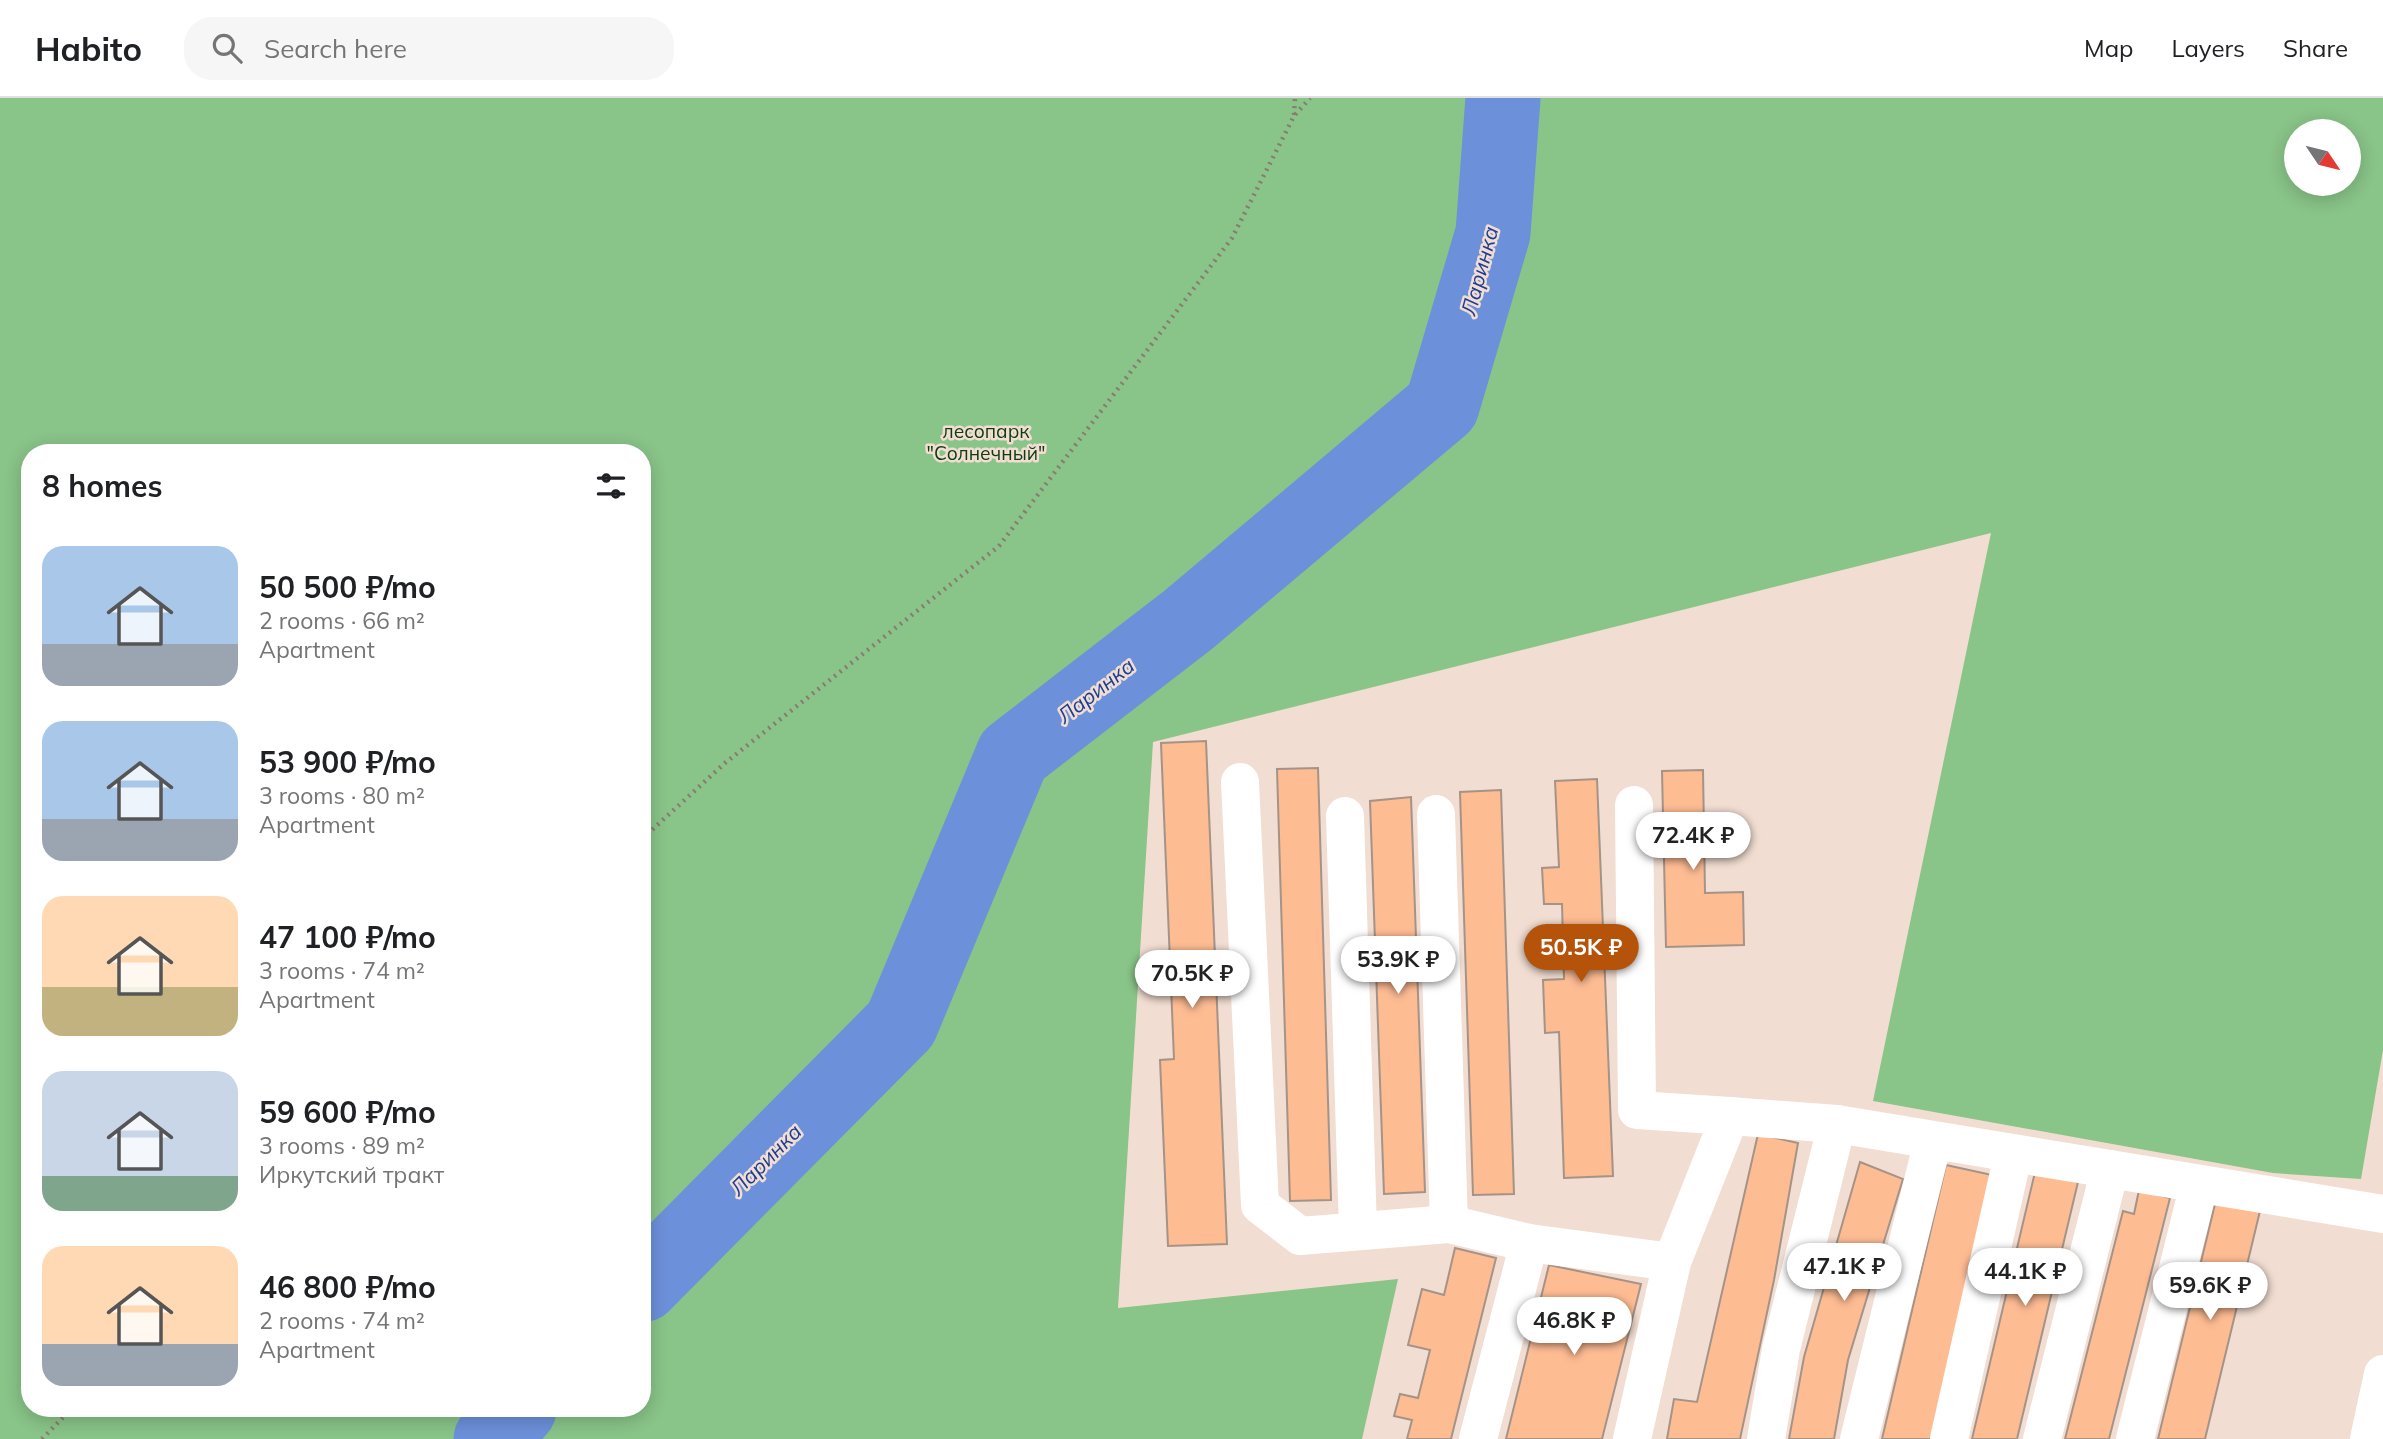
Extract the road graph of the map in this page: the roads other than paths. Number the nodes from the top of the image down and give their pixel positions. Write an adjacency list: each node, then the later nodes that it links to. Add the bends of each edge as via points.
1 (1240, 782): 13 (main road, via 1259,1205 1300,1236)
2 (1634, 805): 5 (main road, via 1637,1110)
3 (1436, 814): 12 (main road)
4 (1345, 816): 13 (main road)
5 (1730, 1116): 6 (main road); 15 (main road)
6 (1837, 1124): 7 (main road); 19 (main road, via 1782,1349)
7 (1933, 1141): 8 (main road); 20 (main road)
8 (2014, 1155): 9 (main road); 21 (main road)
9 (2110, 1169): 10 (main road); 22 (main road)
10 (2199, 1185): 11 (main road); 23 (main road)
11 (2383, 1214)
12 (1449, 1224): 13 (main road); 14 (main road)
13 (1358, 1230)
14 (1529, 1243): 15 (main road); 17 (main road)
15 (1672, 1262): 18 (main road)
16 (2383, 1374): 24 (main road)
17 (1478, 1439)
18 (1632, 1439)
19 (1766, 1439)
20 (1859, 1439)
21 (1950, 1439)
22 (2042, 1439)
23 (2135, 1439)
24 (2369, 1439)

